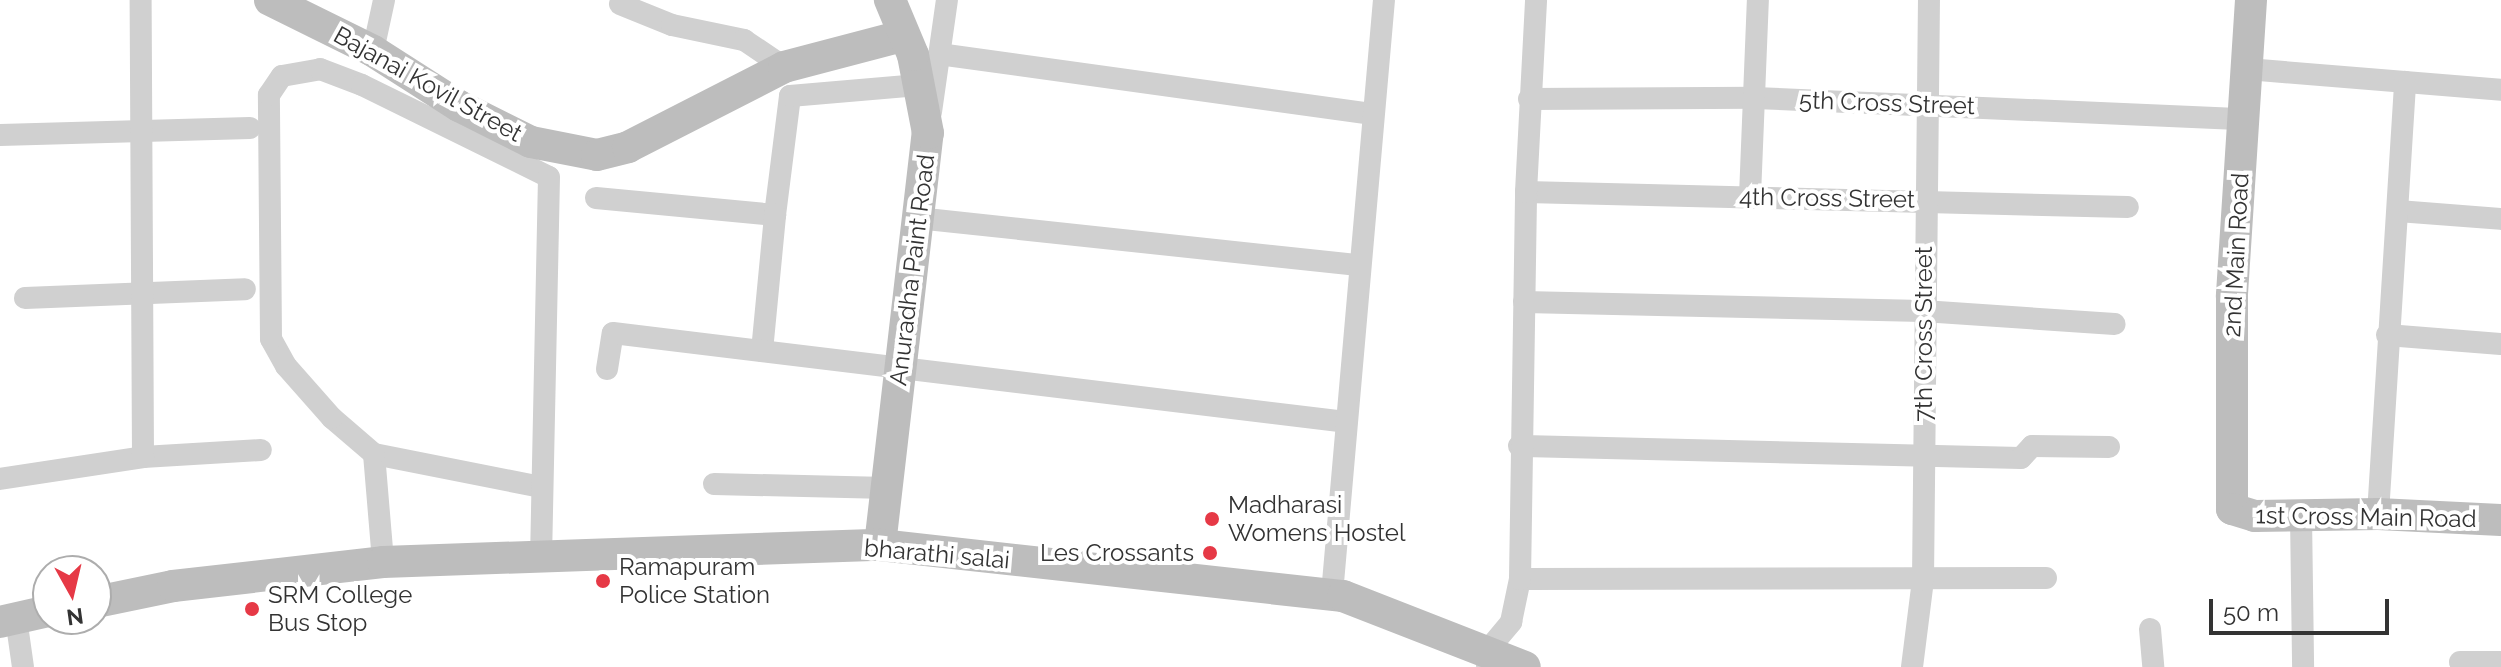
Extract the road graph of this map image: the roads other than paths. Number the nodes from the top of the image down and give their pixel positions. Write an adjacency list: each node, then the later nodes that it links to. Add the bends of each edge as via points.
1 (141, 0): 26 (street)
2 (270, 0): 13 (street, Bajanai Kovil Street)
3 (384, 0): 13 (street)
4 (890, 0): 12 (street, Anuradha Paint Road)
5 (947, 0): 14 (street)
6 (1384, 0): 23 (street)
7 (1536, 0): 21 (street)
8 (1758, 0): 20 (street)
9 (1929, 0): 22 (street, 7th Cross Street)
10 (2251, 0): 16 (street, 2nd Main Road)
11 (620, 4): 15 (street, via 672,25 744,40)
12 (902, 36): 15 (street, Bajanai Kovil Street); 18 (street, Anuradha Paint Road, via 913,55)
13 (373, 51): 15 (street, Bajanai Kovil Street, via 459,106 531,142 597,155 628,147)
14 (939, 54): 23 (street); 27 (street)
15 (784, 67)
16 (2247, 69): 17 (street); 24 (street, 2nd Main Road)
17 (2405, 82): 19 (street); 34 (street)
18 (919, 85): 27 (street, Anuradha Paint Road); 35 (street, via 790,96)
19 (2501, 90)
20 (1755, 98): 21 (street, 5th Cross Street); 22 (street, 5th Cross Street); 30 (street)
21 (1529, 99): 29 (street)
22 (1927, 104): 24 (street, 5th Cross Street); 32 (street, 7th Cross Street)
23 (1373, 114): 38 (street)
24 (2244, 119): 61 (street, 2nd Main Road, via 2232,296)
25 (250, 128): 26 (street)
26 (144, 130): 28 (street); 40 (street)
27 (928, 133): 36 (street, Anuradha Paint Road)
28 (0, 135)
29 (1526, 192): 30 (street, 4th Cross Street); 42 (street)
30 (1750, 196): 32 (street, 4th Cross Street)
31 (596, 198): 35 (street)
32 (1925, 200): 33 (street, 4th Cross Street); 43 (street, 7th Cross Street)
33 (2128, 207)
34 (2398, 211): 37 (street); 45 (street)
35 (775, 215): 47 (street)
36 (917, 218): 38 (street); 48 (street, Anuradha Paint Road)
37 (2501, 219)
38 (1359, 265): 50 (street)
39 (245, 289): 40 (street)
40 (144, 293): 41 (street); 56 (street)
41 (25, 298)
42 (1524, 302): 43 (street); 51 (street)
43 (1923, 311): 44 (street); 55 (street, 7th Cross Street)
44 (2115, 324)
45 (2387, 335): 46 (street); 62 (street)
46 (2501, 344)
47 (762, 351): 48 (street); 49 (street, via 613,333)
48 (900, 368): 50 (street); 60 (street, Anuradha Paint Road)
49 (607, 369)
50 (1346, 422): 71 (street)
51 (1519, 446): 55 (street); 69 (street)
52 (2109, 447): 55 (street, via 2032,446 2021,458)
53 (261, 450): 56 (street)
54 (374, 454): 59 (street); 59 (street, via 304,387 271,339 269,95 282,76 320,69 424,111 549,177); 67 (street)
55 (1924, 456): 70 (street, 7th Cross Street)
56 (143, 457): 57 (street)
57 (0, 479)
58 (714, 484): 60 (street)
59 (541, 487): 66 (street)
60 (887, 488): 65 (street, Anuradha Paint Road)
61 (2232, 509): 63 (street, 1st Cross Main Road, via 2255,516)
62 (2378, 514): 63 (street, 1st Cross Main Road); 64 (street, 1st Cross Main Road)
63 (2301, 516): 83 (street)
64 (2501, 520)
65 (880, 545): 66 (street, bharathi salai); 71 (street, bharathi salai)
66 (541, 558): 67 (street, bharathi salai)
67 (383, 562): 72 (street, bharathi salai, via 173,586)
68 (2046, 578): 70 (street)
69 (1520, 579): 70 (street); 76 (street, via 1511,622)
70 (1923, 580): 81 (street, 7th Cross Street)
71 (1332, 594): 76 (street, bharathi salai)
72 (112, 599)
73 (32, 615): 74 (street)
74 (8, 620): 79 (street)
75 (2150, 629): 82 (street)
76 (1487, 659): 80 (street, bharathi salai)
77 (2460, 662): 78 (street)
78 (2501, 662)
79 (23, 667)
80 (1525, 667)
81 (1912, 667)
82 (2153, 667)
83 (2303, 667)

